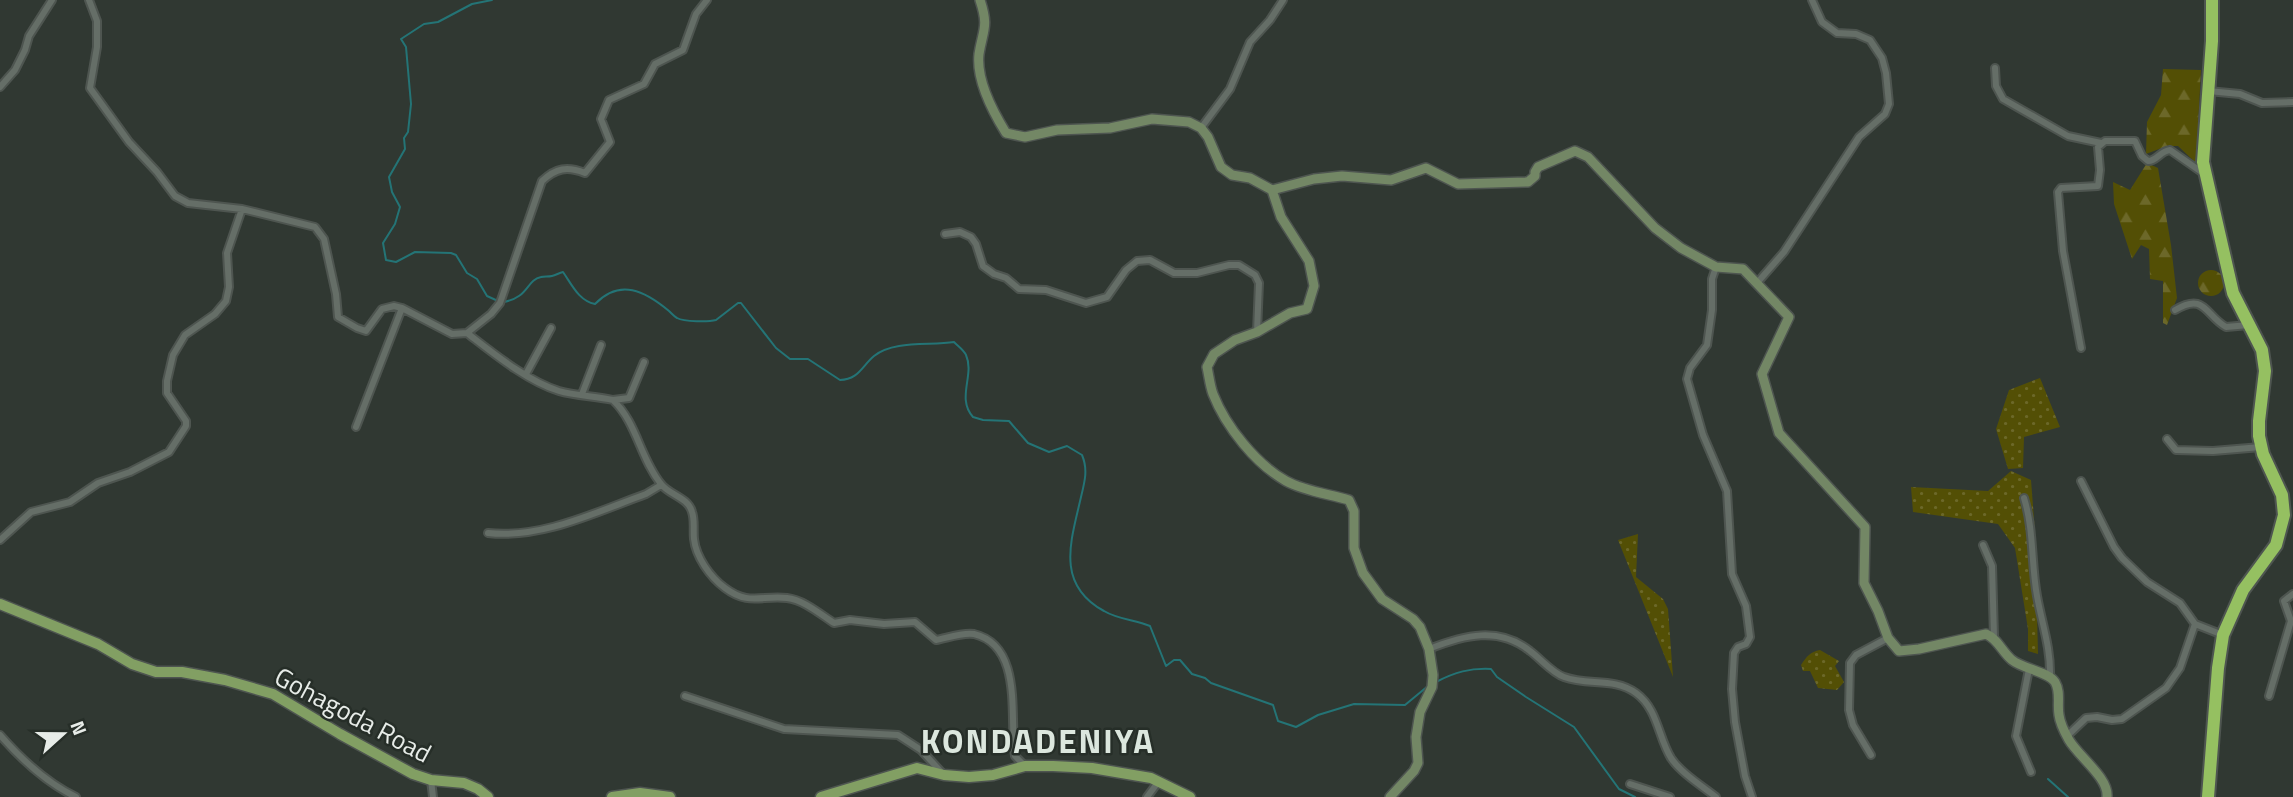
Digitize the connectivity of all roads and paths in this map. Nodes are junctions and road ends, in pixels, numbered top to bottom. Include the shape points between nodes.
1 (52, 0) edge
2 (89, 0) edge
3 (707, 0) edge
4 (980, 0) edge
5 (1283, 0) edge
6 (1812, 0) edge
7 (2212, 0) edge
8 (1995, 68) dead end
9 (0, 87) edge
10 (2208, 91) junction
11 (2293, 102) edge
12 (1201, 128) junction
13 (2101, 143) junction
14 (2204, 174) junction
15 (1272, 190) junction
16 (242, 209) junction
17 (945, 234) dead end
18 (1716, 268) junction
19 (1757, 283) junction
20 (402, 308) junction
21 (2175, 310) dead end
22 (2249, 325) junction
23 (551, 328) dead end
24 (1257, 332) junction
25 (467, 333) junction
26 (601, 345) dead end
27 (2081, 348) dead end
28 (643, 362) dead end
29 (526, 374) junction
30 (582, 394) junction
31 (613, 400) junction
32 (356, 427) dead end
33 (2167, 439) dead end
34 (2262, 447) junction
35 (2081, 481) dead end
36 (661, 485) junction
37 (2024, 498) dead end
38 (2288, 521) edge
39 (488, 533) dead end
40 (0, 540) edge
41 (1983, 545) dead end
42 (2293, 594) edge
43 (0, 604) edge
44 (2195, 624) junction
45 (2223, 635) junction
46 (1994, 637) junction
47 (1888, 638) junction
48 (1430, 649) junction
49 (2029, 669) junction
50 (2050, 677) junction
51 (685, 696) dead end
52 (2269, 696) dead end
53 (0, 735) edge
54 (2067, 736) junction
55 (1871, 755) dead end
56 (1025, 766) junction
57 (2031, 772) dead end
58 (944, 775) junction
59 (431, 780) junction
60 (1159, 781) junction
61 (1630, 784) dead end
62 (76, 797) edge
63 (433, 797) edge
64 (488, 797) edge
65 (612, 797) edge
66 (670, 797) edge
67 (821, 797) edge
68 (1147, 797) edge
69 (1190, 797) edge
70 (1390, 797) edge
71 (1670, 797) edge
72 (1716, 797) edge
73 (1752, 797) edge
74 (2107, 797) edge
75 (2208, 797) edge

1 - 9 street via 29,36 15,70
2 - 16 street via 97,21 90,88 104,111 175,197 188,203
3 - 25 street via 696,14 683,50 655,64 643,84 609,100 601,119 610,142 585,173 573,168 554,170 542,181 500,303
4 - 12 street via 986,18 980,74 1006,133 1025,137 1152,119 1189,122
5 - 12 street via 1250,43 1230,89
6 - 19 street via 1822,22 1836,33 1870,40 1882,58 1889,104 1885,114 1859,136 1784,252
7 - 10 highway
8 - 13 street via 1996,86 2003,99 2068,136
10 - 11 street via 2240,94 2262,103
10 - 14 highway
12 - 15 street via 1221,167
13 - 14 street via 2135,141 2148,161 2170,150
13 - 27 street via 2098,186 2066,186 2058,192 2063,251
14 - 22 highway via 2230,281
15 - 18 street via 1342,176 1391,180 1426,168 1458,184 1528,182 1538,167 1575,151 1588,156 1655,228
15 - 24 street via 1281,217 1309,261 1314,286 1307,309
16 - 20 street via 315,227 324,239 338,317 347,323 366,331 382,309
16 - 40 street via 227,253 226,301 185,335 173,355 167,393 186,426 169,452 99,483 70,502 31,512
17 - 24 street via 960,232 971,237 984,267 1019,289 1046,290 1086,303 1107,297 1137,261 1150,260 1174,273 1239,265 1255,275 1259,284
18 - 19 street via 1744,269
18 - 73 street via 1707,345 1689,368 1687,379 1703,435 1727,491 1732,573 1746,606 1750,637 1734,653 1732,689
19 - 47 street via 1789,317 1762,374 1779,433 1865,527 1864,583
20 - 25 street via 452,334
20 - 32 street
21 - 22 street via 2197,304 2226,327
22 - 34 highway via 2265,365 2259,421
23 - 29 street
24 - 48 street via 1214,354 1207,368 1221,409 1265,466 1288,482 1349,500 1354,511 1354,548 1363,573 1382,599 1413,619
25 - 29 street
26 - 30 street
28 - 31 street via 629,398
29 - 30 street via 561,392
30 - 31 street
31 - 36 street via 631,423 642,454
33 - 34 street via 2176,450
34 - 38 highway
35 - 44 street via 2122,558 2147,582 2180,603
36 - 39 street via 539,531
36 - 56 street via 685,500 692,511 697,553 711,575 749,600 786,598 834,623 915,622 936,640 972,633 991,641 1010,674 1015,756
37 - 50 street via 2037,596 2051,657
38 - 45 highway via 2243,590
41 - 46 street via 1992,566
42 - 52 street via 2284,601 2291,621
43 - 59 main road, Gohagoda Road via 156,672 225,680 273,694
44 - 45 street
44 - 54 street via 2180,667 2166,688 2122,719 2086,718
45 - 75 highway
46 - 47 street via 1986,634 1899,651
46 - 49 street via 2013,661
47 - 55 street via 1850,663 1849,710
48 - 70 street via 1432,687 1420,712 1418,763
48 - 72 street via 1453,639 1488,633 1511,638 1560,676 1621,684 1653,711 1674,762
49 - 50 street
49 - 57 street via 2016,736
50 - 54 street via 2059,692 2059,715
51 - 58 street via 783,729 898,735 921,750
53 - 62 street via 19,757
54 - 74 street via 2103,780
56 - 58 main road via 993,775
56 - 60 main road via 1092,768
58 - 67 main road via 917,768
59 - 63 street
59 - 64 main road, Gohagoda Road via 464,783
60 - 68 street
60 - 69 main road
61 - 71 street
65 - 66 main road via 640,793

